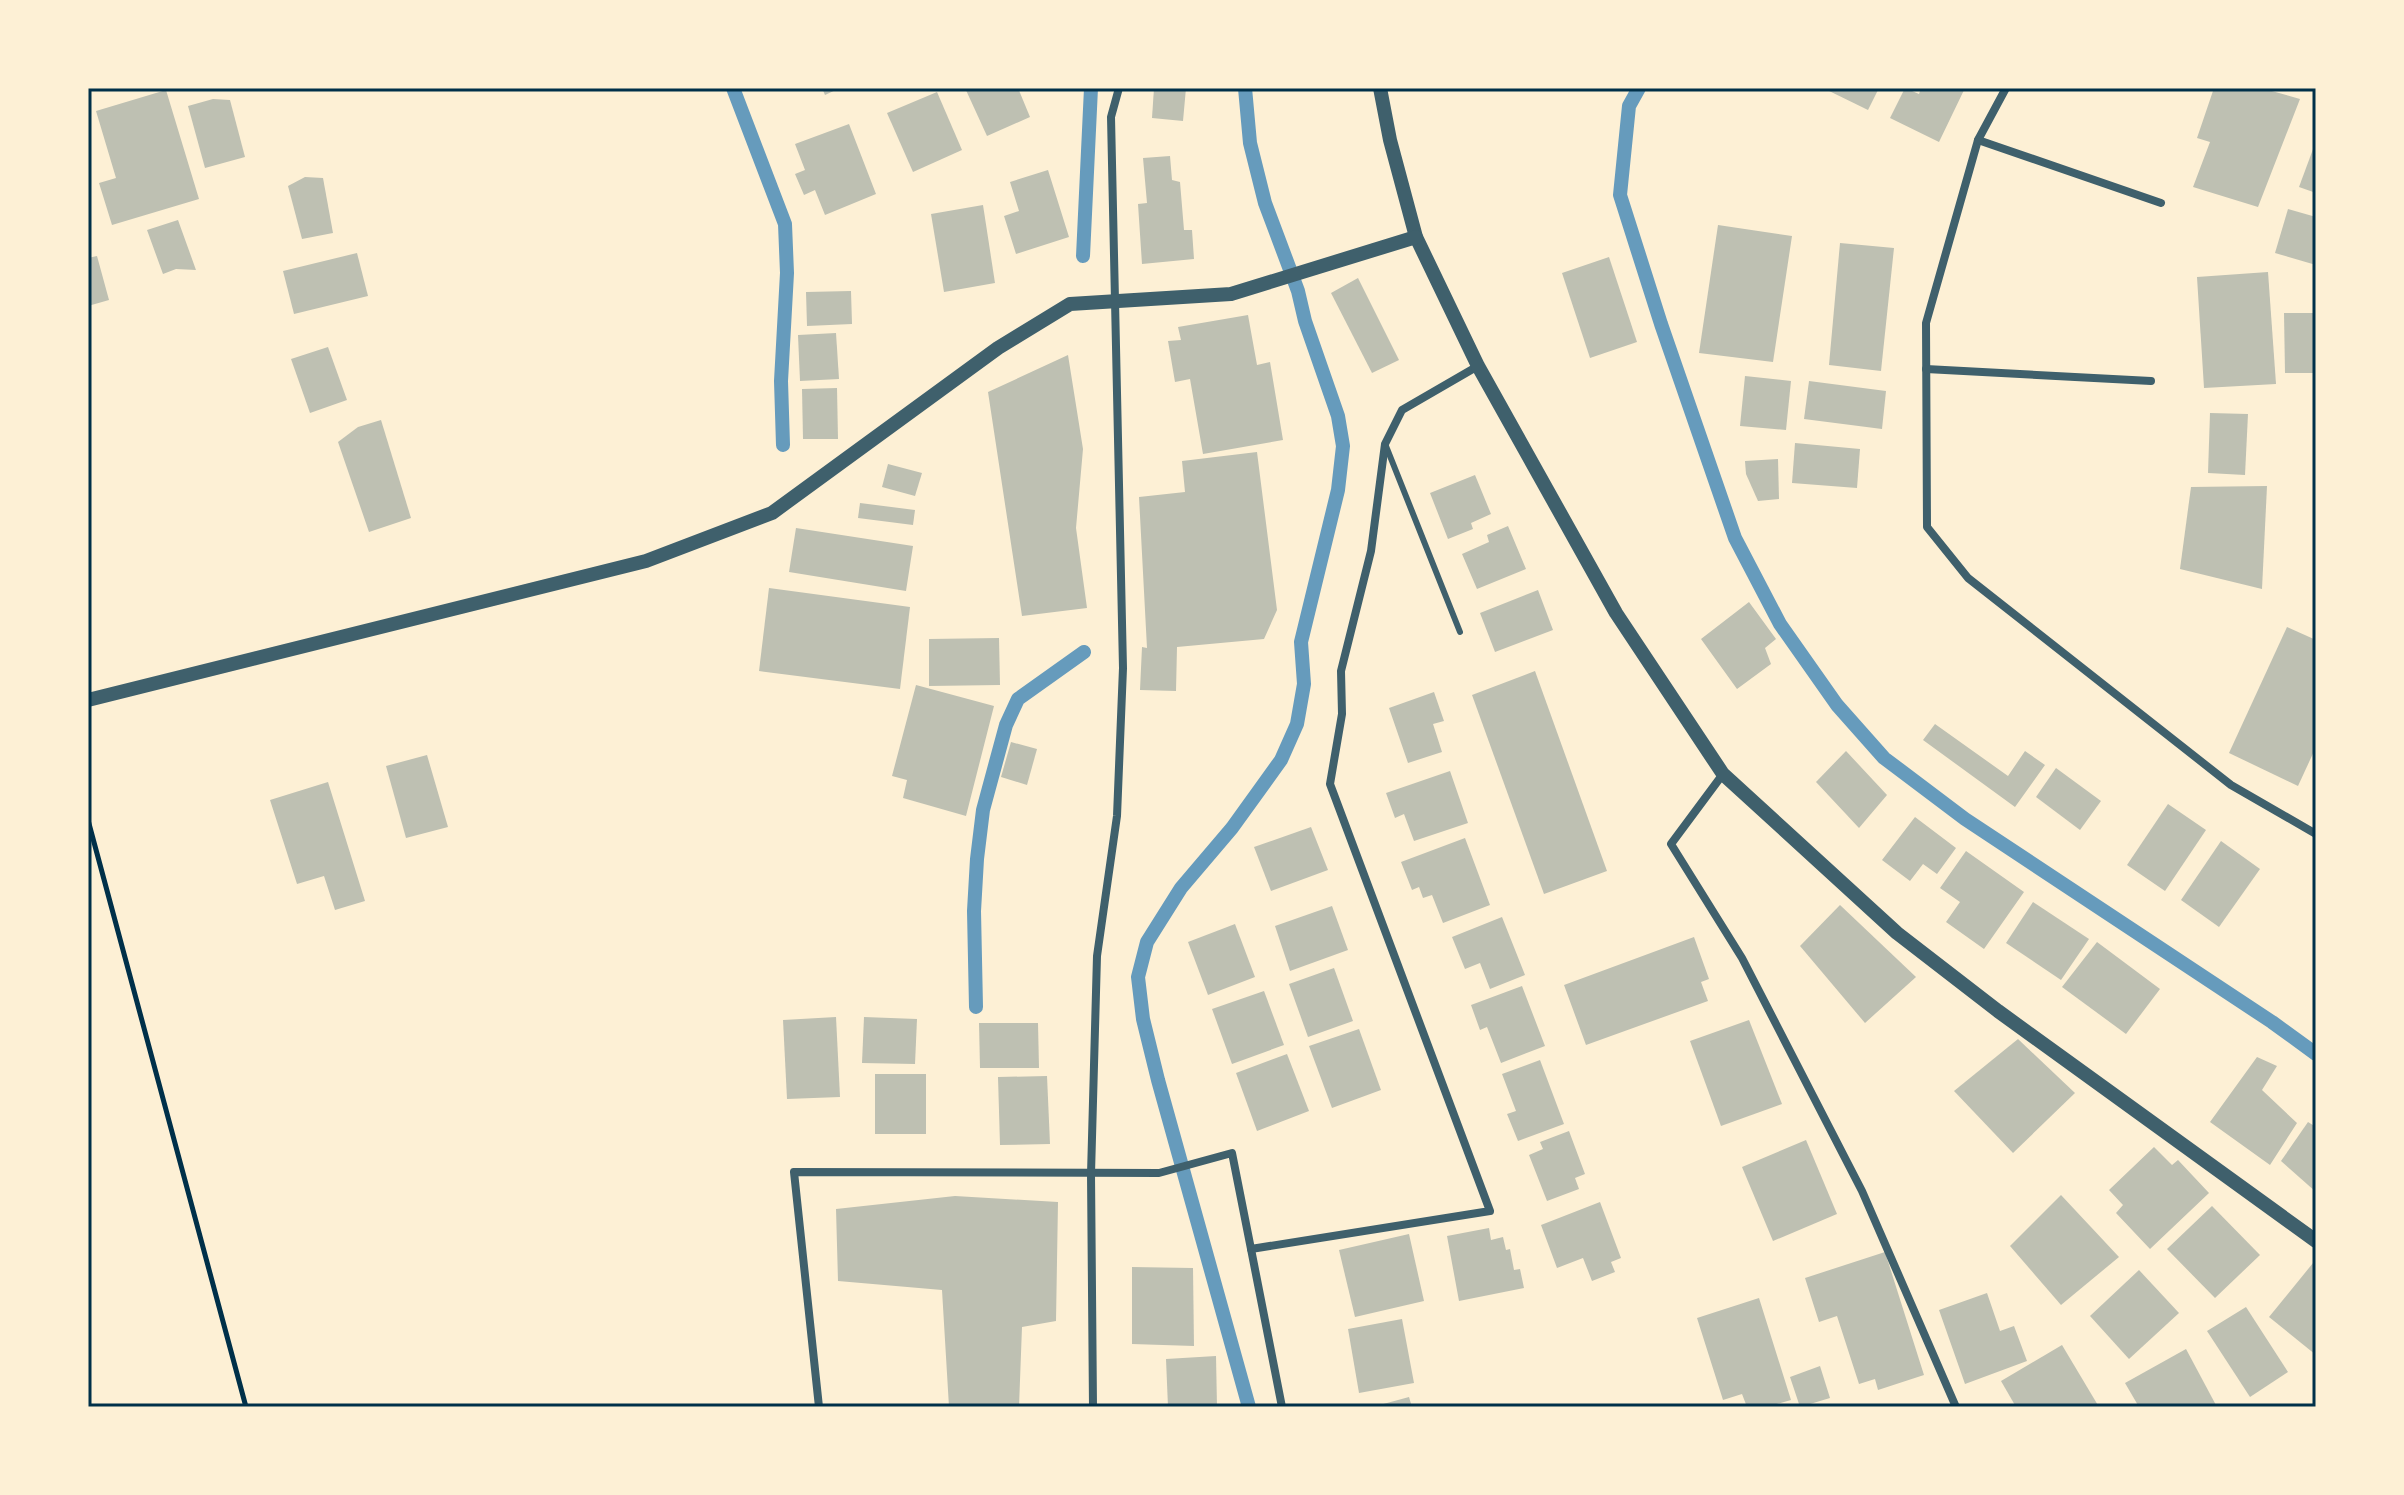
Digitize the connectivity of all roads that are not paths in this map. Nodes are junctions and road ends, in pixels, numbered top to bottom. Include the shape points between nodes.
1 (1119, 88) edge
2 (1380, 88) edge
3 (2006, 88) edge
4 (1978, 140) junction
5 (2161, 203) dead end
6 (1416, 237) junction
7 (1116, 300) junction
8 (1478, 366) junction
9 (1926, 369) junction
10 (2151, 381) dead end
11 (1385, 444) junction
12 (1460, 632) dead end
13 (88, 700) edge
14 (1723, 774) junction
15 (2316, 834) edge
16 (1091, 1174) junction
17 (2316, 1241) edge
18 (1251, 1249) junction
19 (819, 1407) edge
20 (1093, 1407) edge
21 (1282, 1407) edge
22 (1956, 1407) edge

1 - 7 street via 1111,117
2 - 6 street
3 - 4 street
4 - 5 street
4 - 9 street via 1926,323
6 - 7 street via 1231,294
6 - 8 street
7 - 13 street via 1070,304 998,348 772,513 646,561
7 - 16 street via 1123,683 1117,816 1097,956
8 - 11 street via 1402,410
8 - 14 street via 1616,613
9 - 10 street
9 - 15 street via 1927,527 1968,578 2231,785
11 - 12 lane
11 - 18 street via 1371,551 1341,671 1342,714 1330,784 1490,1211
14 - 17 street via 1897,933
14 - 22 street via 1671,844 1742,958 1862,1191
16 - 18 street via 1159,1173 1232,1153
16 - 19 street via 794,1172
16 - 20 street
18 - 21 street

